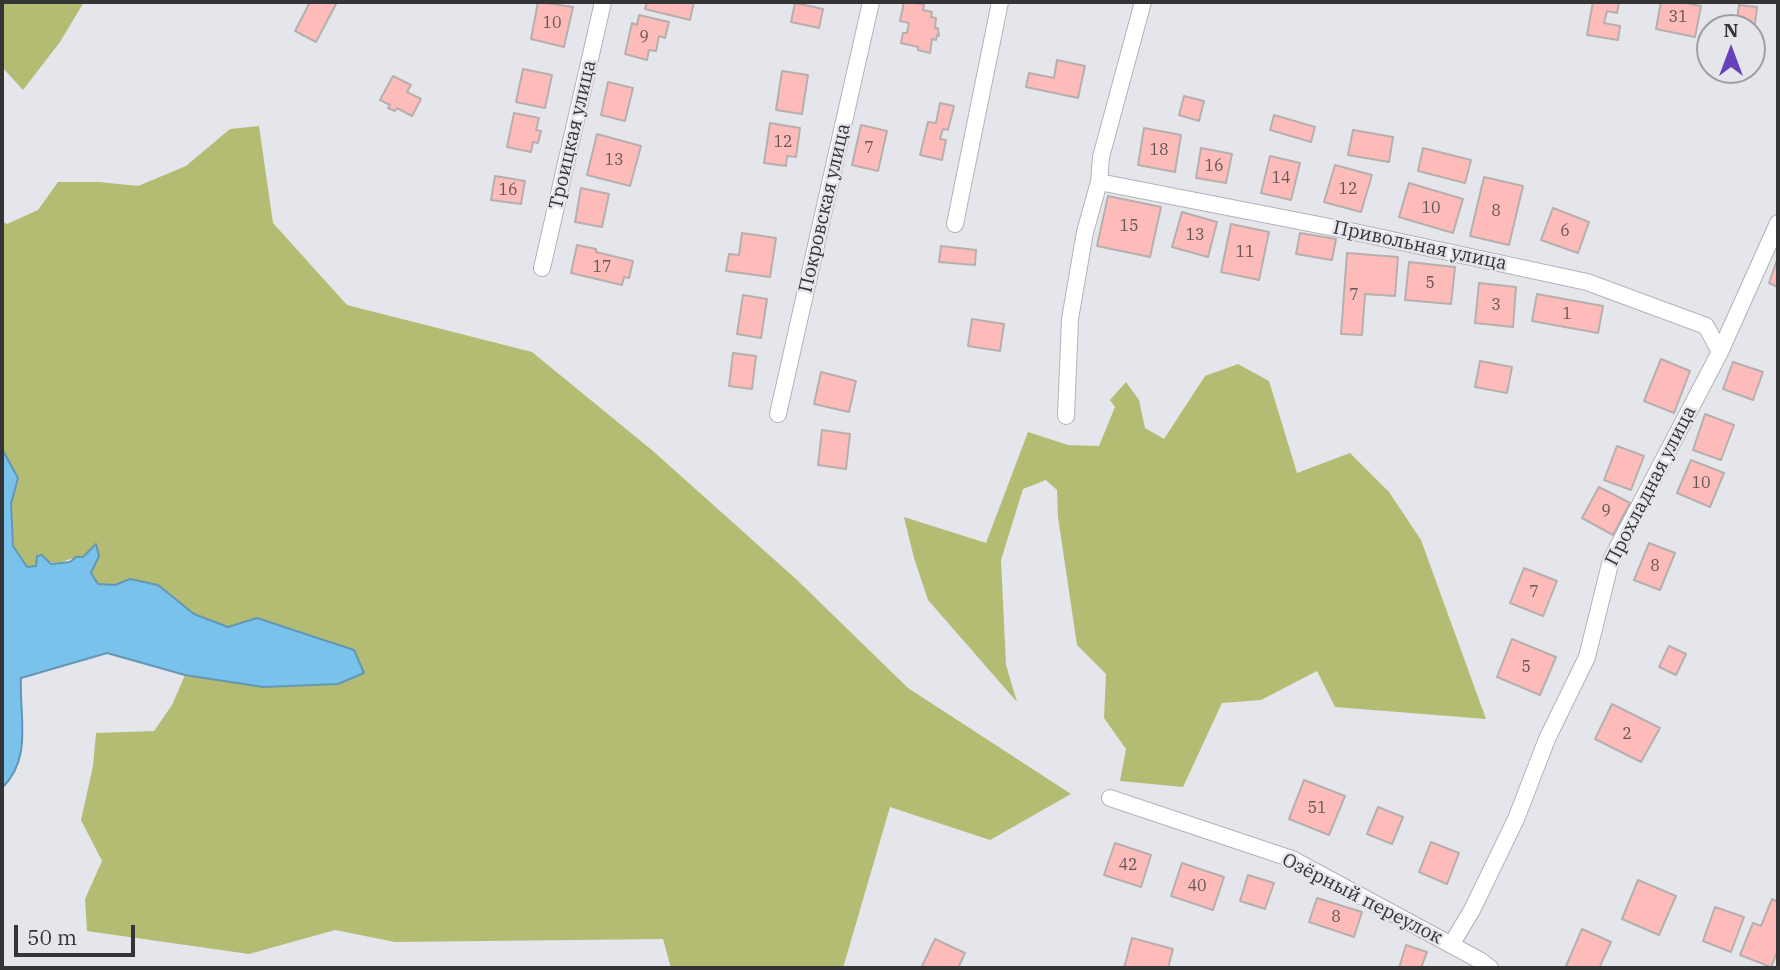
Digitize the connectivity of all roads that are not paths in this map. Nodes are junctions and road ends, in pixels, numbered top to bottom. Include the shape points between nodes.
1 (603, 2) edge
2 (871, 2) edge
3 (1000, 2) edge
4 (1143, 2) edge
5 (1099, 182) junction
6 (1778, 223) edge
7 (955, 224) dead end
8 (542, 268) dead end
9 (1720, 352) junction
10 (778, 414) dead end
11 (1066, 416) dead end
12 (1110, 798) dead end
13 (1451, 945) junction
14 (1490, 968) edge

1 - 8 street, Троицкая улица
2 - 10 street, Покровская улица
3 - 7 street
4 - 5 street via 1101,157
5 - 9 street, Привольная улица via 1587,282 1706,327
5 - 11 street via 1084,232 1070,319
6 - 9 street, Прохладная улица
9 - 13 street, Прохладная улица via 1611,560 1587,657 1510,830
12 - 13 street, Озёрный переулок via 1292,859
13 - 14 street, Озёрный переулок

